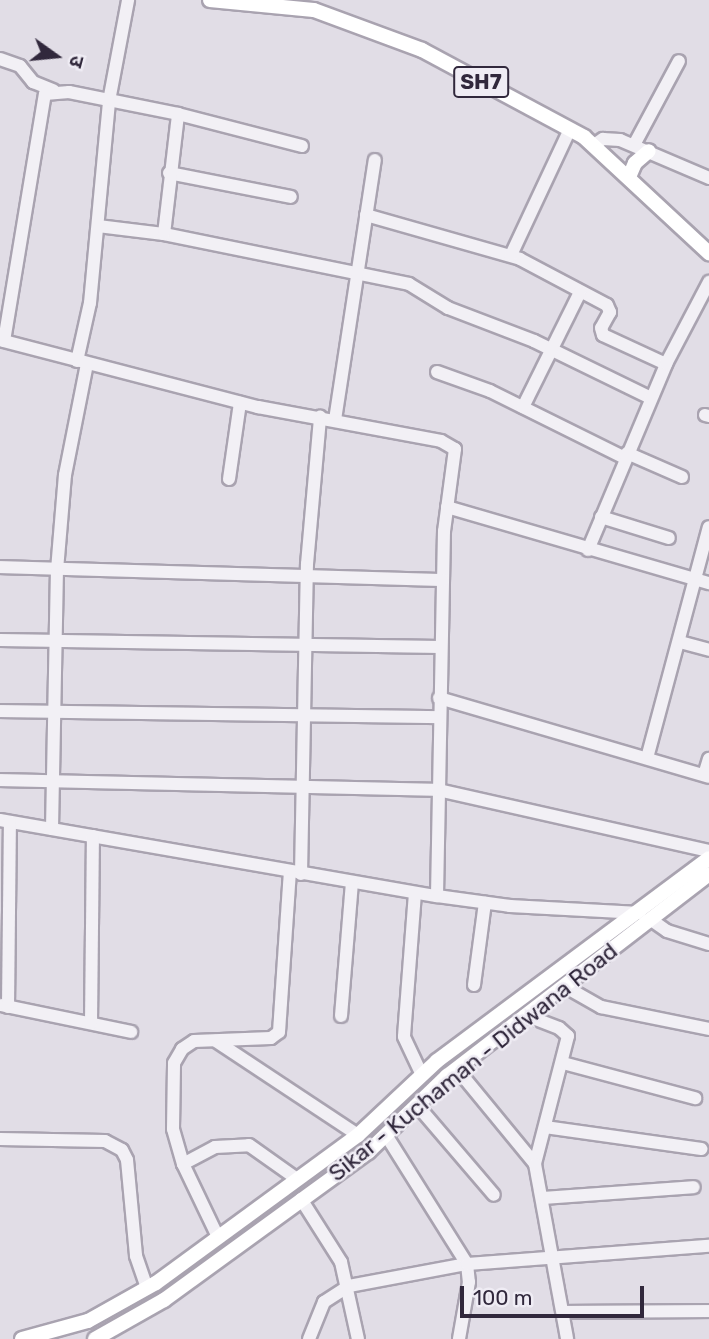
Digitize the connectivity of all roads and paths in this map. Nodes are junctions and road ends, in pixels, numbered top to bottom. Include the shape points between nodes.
1 (128, 0) edge
2 (210, 0) edge
3 (0, 59) edge
4 (679, 61) dead end
5 (53, 90) junction
6 (109, 101) junction
7 (178, 114) junction
8 (569, 129) junction
9 (594, 145) junction
10 (634, 145) junction
11 (302, 146) dead end
12 (649, 151) junction
13 (375, 160) dead end
14 (169, 173) junction
15 (629, 177) junction
16 (709, 178) edge
17 (291, 197) dead end
18 (366, 215) junction
19 (98, 226) junction
20 (164, 234) junction
21 (709, 253) edge
22 (511, 255) junction
23 (356, 274) junction
24 (709, 282) edge
25 (580, 292) junction
26 (2, 340) edge
27 (552, 349) junction
28 (82, 363) junction
29 (666, 364) junction
30 (437, 372) dead end
31 (651, 398) junction
32 (240, 402) junction
33 (523, 407) junction
34 (320, 417) junction
35 (335, 420) junction
36 (626, 455) junction
37 (682, 477) dead end
38 (229, 479) dead end
39 (447, 507) junction
40 (601, 517) junction
41 (709, 527) edge
42 (669, 538) dead end
43 (588, 550) junction
44 (0, 567) edge
45 (57, 570) junction
46 (307, 575) junction
47 (443, 580) junction
48 (703, 582) edge
49 (0, 640) edge
50 (55, 641) junction
51 (680, 642) junction
52 (305, 647) junction
53 (440, 647) junction
54 (709, 650) edge
55 (439, 698) junction
56 (0, 711) edge
57 (54, 711) junction
58 (302, 717) junction
59 (439, 717) junction
60 (648, 758) junction
61 (709, 760) edge
62 (707, 776) edge
63 (0, 780) edge
64 (54, 782) junction
65 (301, 785) junction
66 (438, 790) junction
67 (5, 821) edge
68 (52, 829) junction
69 (93, 836) junction
70 (709, 851) edge
71 (709, 858) edge
72 (295, 873) junction
73 (709, 874) edge
74 (352, 883) junction
75 (415, 893) junction
76 (437, 896) junction
77 (485, 902) junction
78 (645, 916) junction
79 (709, 944) edge
80 (474, 985) dead end
81 (564, 986) junction
82 (4, 1006) edge
83 (341, 1016) dead end
84 (525, 1016) junction
85 (91, 1023) junction
86 (709, 1029) edge
87 (131, 1032) dead end
88 (215, 1040) junction
89 (564, 1063) junction
90 (457, 1069) junction
91 (422, 1075) junction
92 (695, 1098) dead end
93 (417, 1105) junction
94 (545, 1127) junction
95 (358, 1135) junction
96 (386, 1135) junction
97 (0, 1139) edge
98 (701, 1149) dead end
99 (183, 1164) junction
100 (535, 1164) junction
101 (297, 1179) junction
102 (694, 1187) dead end
103 (494, 1195) dead end
104 (542, 1198) junction
105 (301, 1199) junction
106 (218, 1237) junction
107 (709, 1246) edge
108 (554, 1260) junction
109 (467, 1265) junction
110 (349, 1286) junction
111 (147, 1288) junction
112 (709, 1311) edge
113 (564, 1312) junction
114 (22, 1339) edge
115 (94, 1339) edge
116 (309, 1339) edge
117 (358, 1339) edge
118 (459, 1339) edge
119 (567, 1339) edge

1 - 6 street
2 - 8 main road, SH7 via 294,6 400,39
3 - 5 street via 20,66 33,82
4 - 10 street
5 - 6 street
5 - 26 street via 41,102
6 - 7 street
6 - 19 street
7 - 11 street
7 - 14 street
8 - 9 main road, SH7
8 - 22 street
9 - 10 street via 611,139
9 - 15 main road, SH7
10 - 12 street
12 - 15 main road via 638,159
12 - 16 street
13 - 18 street
14 - 17 street
14 - 20 street
15 - 21 main road, SH7
18 - 22 street
18 - 23 street
19 - 20 street
19 - 28 street
20 - 23 street
22 - 25 street
23 - 27 street via 409,284 448,308
23 - 35 street
24 - 29 street
25 - 27 street
25 - 29 street via 610,307 601,328 603,335
26 - 28 street
27 - 31 street
27 - 33 street
28 - 32 street
28 - 45 street
29 - 31 street
30 - 33 street
31 - 36 street
32 - 34 street
32 - 38 street
33 - 36 street
34 - 35 street
34 - 46 street
35 - 39 street via 451,445 456,456
36 - 37 street
36 - 40 street
39 - 43 street
39 - 47 street
40 - 42 street
40 - 43 street
41 - 48 street
43 - 48 street
44 - 45 street
45 - 46 street
45 - 50 street
46 - 47 street
46 - 52 street
47 - 53 street
48 - 51 street
49 - 50 street
50 - 52 street
50 - 57 street
51 - 54 street
51 - 60 street
52 - 53 street
52 - 58 street
53 - 55 street
55 - 59 street
55 - 60 street
56 - 57 street
57 - 58 street
57 - 64 street
58 - 59 street
58 - 65 street
59 - 66 street
60 - 62 street
61 - 62 street
63 - 64 street
64 - 65 street
64 - 68 street
65 - 66 street
65 - 72 street
66 - 70 street
66 - 76 street
67 - 68 street
67 - 82 street
68 - 69 street
69 - 72 street
69 - 85 street
71 - 78 main road, Sikar - Kuchaman - Didwana Road
72 - 74 street
72 - 88 street via 279,1032 271,1038
73 - 78 main road, Sikar - Kuchaman - Didwana Road
74 - 75 street
74 - 83 street
75 - 76 street
75 - 91 street via 404,1037
76 - 77 street
77 - 78 street
77 - 80 street
78 - 79 street via 676,934
78 - 81 main road, Sikar - Kuchaman - Didwana Road
78 - 91 main road, Sikar - Kuchaman - Didwana Road
81 - 84 main road, Sikar - Kuchaman - Didwana Road
81 - 86 street via 601,1007
82 - 85 street
84 - 89 street via 566,1032
84 - 90 main road, Sikar - Kuchaman - Didwana Road
85 - 87 street
88 - 95 street
88 - 99 street via 194,1041 173,1063 173,1129
89 - 92 street
89 - 94 street
90 - 93 main road, Sikar - Kuchaman - Didwana Road
90 - 100 street
91 - 95 main road, Sikar - Kuchaman - Didwana Road
93 - 96 main road, Sikar - Kuchaman - Didwana Road
93 - 103 street
94 - 98 street
94 - 100 street
95 - 101 main road, Sikar - Kuchaman - Didwana Road
96 - 105 main road, Sikar - Kuchaman - Didwana Road
96 - 109 street
97 - 111 street via 105,1141 122,1150 127,1160 136,1256
99 - 101 street via 215,1147 248,1145
99 - 106 street
100 - 104 street
101 - 106 main road, Sikar - Kuchaman - Didwana Road
102 - 104 street
104 - 108 street
105 - 110 street via 330,1240
105 - 115 main road, Sikar - Kuchaman - Didwana Road via 164,1300
106 - 111 main road, Sikar - Kuchaman - Didwana Road
107 - 108 street
108 - 109 street
108 - 113 street
109 - 110 street
109 - 118 street via 469,1282
110 - 116 street via 324,1302
110 - 117 street
111 - 114 main road, Sikar - Kuchaman - Didwana Road via 88,1321
112 - 113 street
113 - 119 street

